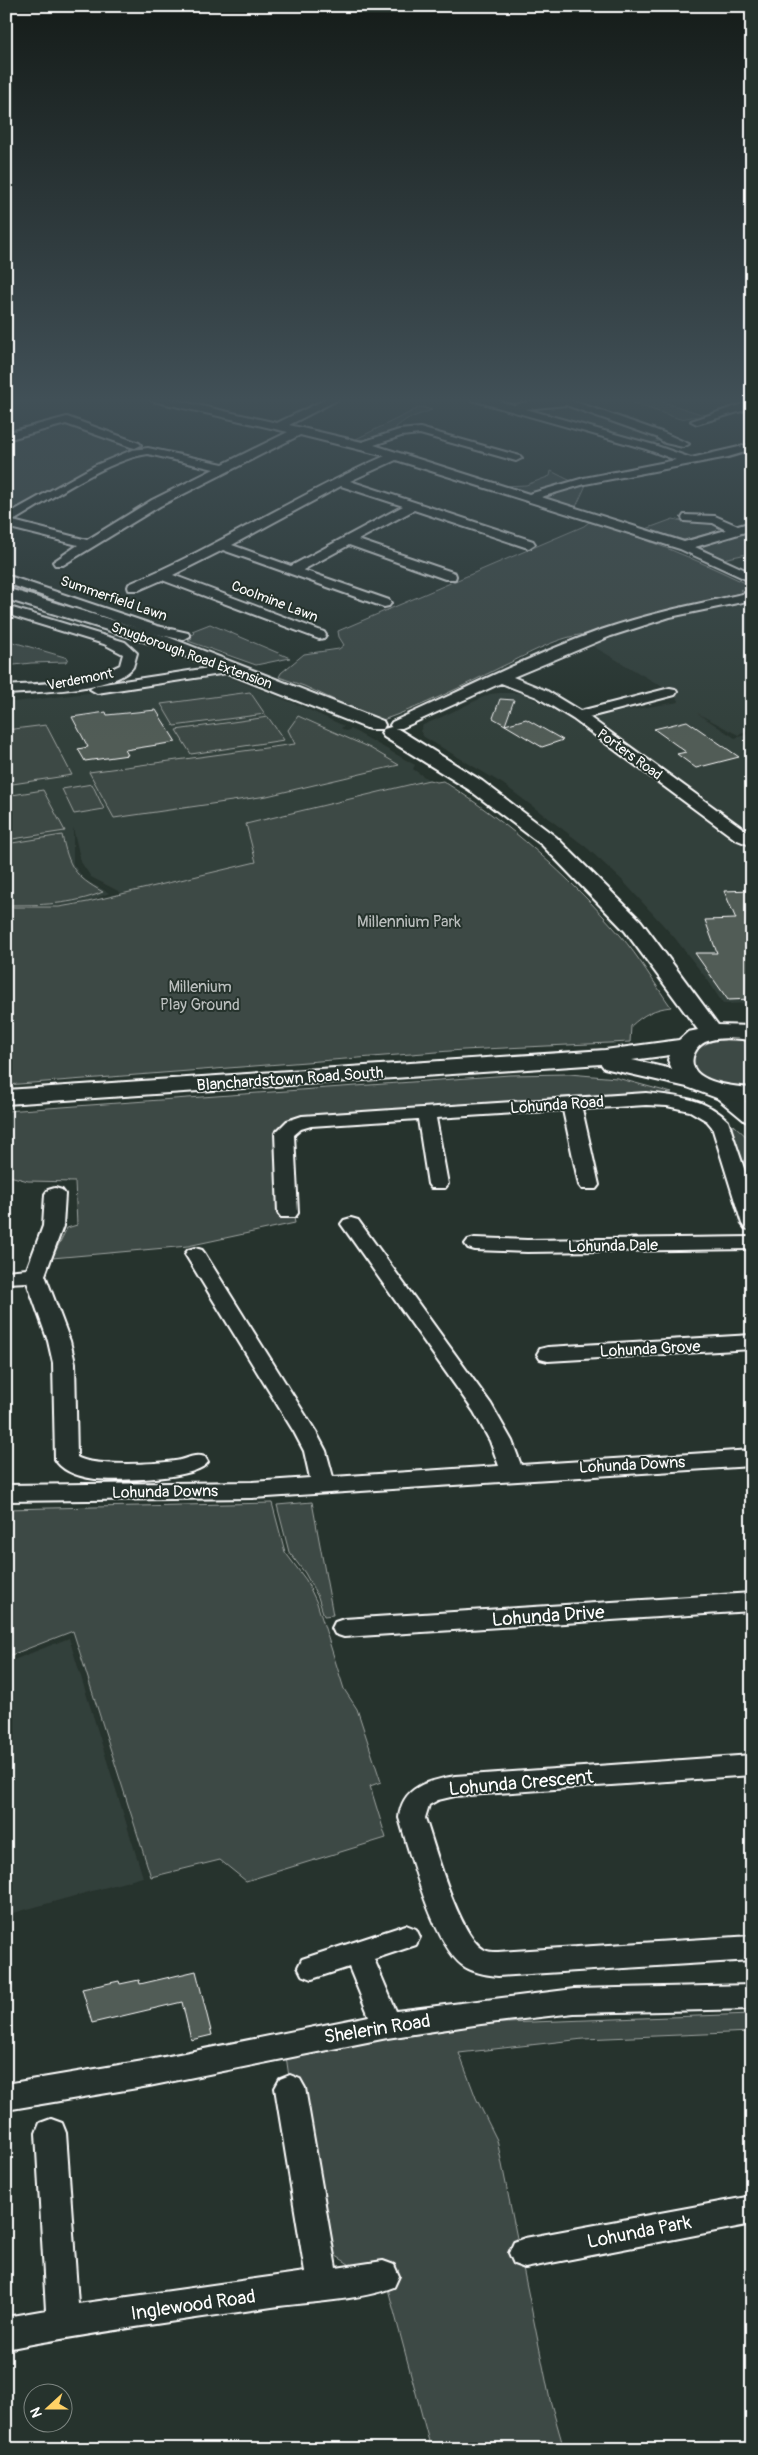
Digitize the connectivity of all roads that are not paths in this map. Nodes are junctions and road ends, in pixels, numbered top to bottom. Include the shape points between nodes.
1 (23, 513) edge
2 (140, 513) edge
3 (282, 513) edge
4 (400, 513) edge
5 (433, 513) edge
6 (579, 513) edge
7 (688, 518) dead end
8 (6, 522) edge
9 (752, 526) edge
10 (736, 530) junction
11 (346, 540) junction
12 (89, 544) junction
13 (529, 544) dead end
14 (223, 546) junction
15 (684, 546) junction
16 (59, 562) dead end
17 (293, 570) junction
18 (163, 576) junction
19 (450, 576) dead end
20 (752, 578) edge
21 (6, 579) edge
22 (134, 587) dead end
23 (6, 592) edge
24 (748, 595) edge
25 (384, 603) dead end
26 (6, 610) edge
27 (319, 635) dead end
28 (183, 636) dead end
29 (235, 668) junction
30 (502, 678) junction
31 (6, 690) edge
32 (670, 692) dead end
33 (6, 701) edge
34 (578, 716) junction
35 (388, 727) junction
36 (752, 841) edge
37 (711, 1032) junction
38 (752, 1033) edge
39 (684, 1046) junction
40 (574, 1059) junction
41 (693, 1081) junction
42 (723, 1093) junction
43 (752, 1095) edge
44 (6, 1097) edge
45 (571, 1103) junction
46 (426, 1113) junction
47 (752, 1117) edge
48 (438, 1184) dead end
49 (589, 1185) dead end
50 (54, 1194) dead end
51 (288, 1213) dead end
52 (351, 1224) dead end
53 (752, 1224) edge
54 (752, 1243) edge
55 (475, 1244) dead end
56 (195, 1254) dead end
57 (35, 1275) junction
58 (6, 1277) edge
59 (752, 1342) edge
60 (548, 1354) dead end
61 (752, 1458) edge
62 (196, 1462) dead end
63 (512, 1471) junction
64 (323, 1485) junction
65 (6, 1493) edge
66 (752, 1602) edge
67 (344, 1628) dead end
68 (752, 1766) edge
69 (406, 1937) dead end
70 (752, 1948) edge
71 (357, 1953) junction
72 (312, 1967) dead end
73 (752, 1997) edge
74 (387, 2025) junction
75 (290, 2088) dead end
76 (6, 2097) edge
77 (51, 2133) dead end
78 (752, 2210) edge
79 (525, 2253) dead end
80 (383, 2276) dead end
81 (323, 2286) junction
82 (63, 2322) junction
83 (6, 2333) edge

1 - 8 street
2 - 12 street
3 - 14 street
4 - 11 street
5 - 13 street
6 - 15 street
7 - 10 street via 715,520
8 - 12 street
9 - 10 street
10 - 15 street
11 - 17 street
11 - 19 street
12 - 16 street
14 - 17 street
14 - 18 street
15 - 20 street
17 - 25 street
18 - 22 street
18 - 27 street, Coolmine Lawn
21 - 28 street, Summerfield Lawn
23 - 29 main road, Snugborough Road Extension via 162,641
24 - 30 street via 667,614 606,633
26 - 31 street, Verdemont via 109,641 126,649 130,658 126,667 101,678
29 - 33 street
29 - 35 main road, Snugborough Road Extension
30 - 34 street, Porters Road via 542,694
30 - 35 street
32 - 34 street
34 - 36 street, Porters Road
35 - 37 main road, Snugborough Road Extension via 549,840 633,926
37 - 38 main road
37 - 39 main road
39 - 40 main road, Blanchardstown Road South
39 - 41 main road via 679,1063
40 - 41 main road, Blanchardstown Road South via 622,1064
40 - 44 main road, Blanchardstown Road South
41 - 42 main road, Blanchardstown Road South
42 - 43 main road, Blanchardstown Road South
42 - 47 street
45 - 46 street, Lohunda Road
45 - 49 street
45 - 53 street, Lohunda Road via 646,1099 676,1101 701,1108 714,1116 722,1125
46 - 48 street
46 - 51 street, Lohunda Road via 309,1120 294,1125 284,1133
50 - 57 street via 53,1226
52 - 63 street via 483,1410 501,1442
54 - 55 street, Lohunda Dale
56 - 64 street via 315,1451
57 - 58 street
57 - 62 street via 64,1364 66,1459 71,1464 94,1471 172,1469
59 - 60 street, Lohunda Grove
61 - 63 street, Lohunda Downs
63 - 64 street, Lohunda Downs
64 - 65 street, Lohunda Downs via 182,1492
66 - 67 street, Lohunda Drive
68 - 70 street, Lohunda Crescent via 455,1786 427,1792 418,1798 412,1810 412,1818 449,1922 460,1944 483,1962 498,1964
69 - 71 street
71 - 72 street
71 - 74 street
73 - 74 street, Shelerin Road via 574,2001
74 - 76 street, Shelerin Road via 149,2073
75 - 81 street
77 - 82 street
78 - 79 street, Lohunda Park
80 - 81 street, Inglewood Road
81 - 82 street, Inglewood Road
82 - 83 street, Inglewood Road

